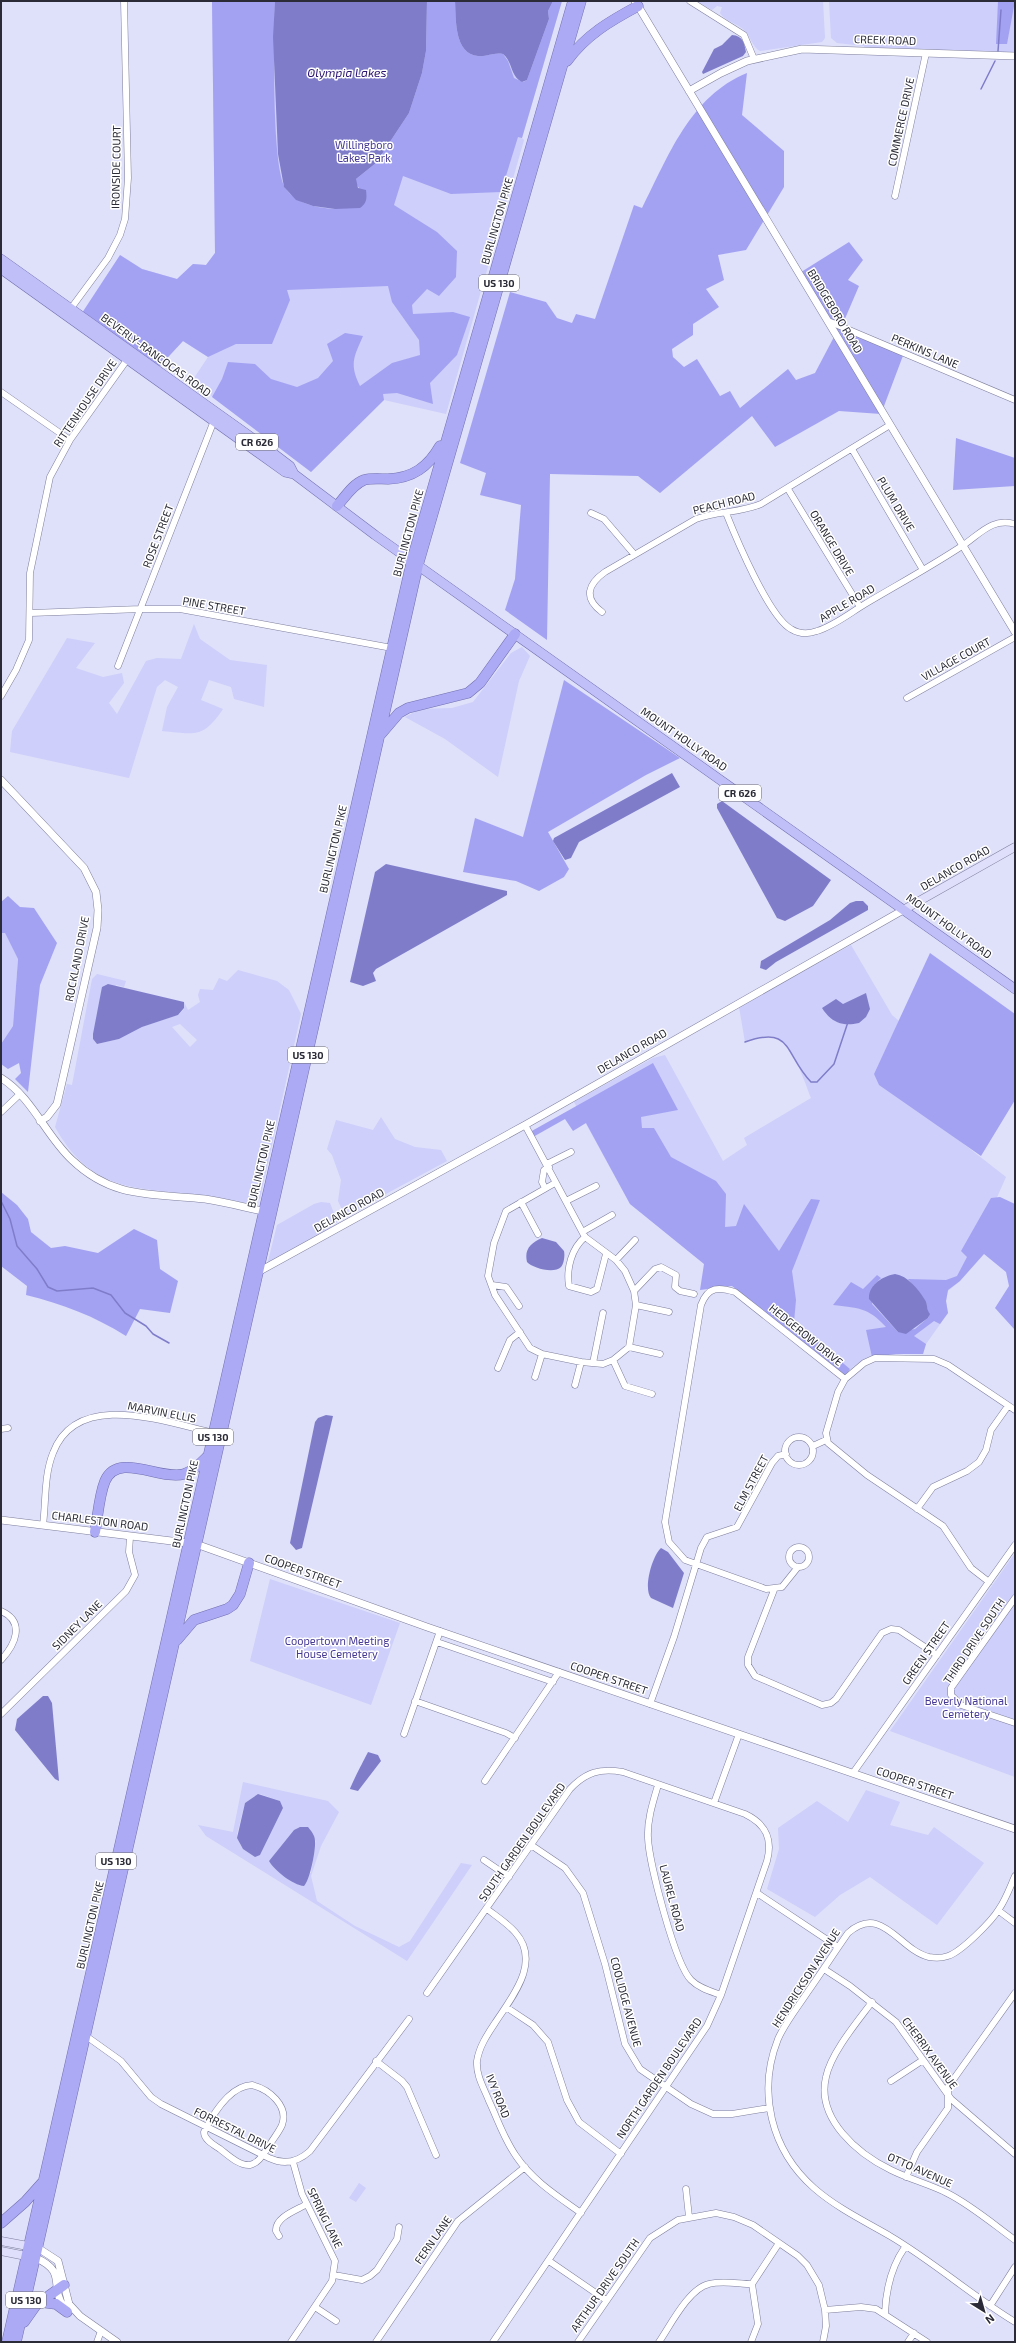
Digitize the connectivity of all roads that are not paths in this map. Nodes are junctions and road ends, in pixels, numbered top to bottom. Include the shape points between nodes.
1 (124, 1) edge
2 (573, 1) edge
3 (581, 1) edge
4 (690, 1) edge
5 (637, 4) edge
6 (926, 52) junction
7 (1015, 56) edge
8 (754, 59) junction
9 (562, 67) junction
10 (689, 91) junction
11 (895, 196) dead end
12 (1, 260) edge
13 (1, 269) edge
14 (68, 312) junction
15 (828, 321) junction
16 (130, 356) junction
17 (1, 392) edge
18 (1015, 400) edge
19 (215, 417) junction
20 (890, 425) junction
21 (447, 436) junction
22 (70, 440) junction
23 (852, 449) junction
24 (788, 489) junction
25 (337, 506) junction
26 (591, 513) dead end
27 (726, 513) junction
28 (1015, 524) edge
29 (963, 546) junction
30 (634, 554) junction
31 (415, 562) junction
32 (923, 570) junction
33 (860, 607) junction
34 (141, 608) junction
35 (602, 612) dead end
36 (31, 613) junction
37 (1015, 632) edge
38 (515, 634) junction
39 (1015, 637) edge
40 (392, 648) junction
41 (118, 666) dead end
42 (1, 696) edge
43 (907, 698) dead end
44 (380, 735) junction
45 (1, 780) edge
46 (1015, 847) edge
47 (905, 909) junction
48 (1015, 989) edge
49 (1, 1078) edge
50 (19, 1095) junction
51 (1, 1112) edge
52 (40, 1121) junction
53 (525, 1125) junction
54 (571, 1152) dead end
55 (548, 1166) junction
56 (555, 1183) junction
57 (596, 1186) dead end
58 (545, 1188) junction
59 (566, 1201) junction
60 (521, 1202) junction
61 (267, 1212) junction
62 (612, 1215) dead end
63 (538, 1234) dead end
64 (584, 1234) junction
65 (635, 1240) dead end
66 (606, 1254) junction
67 (616, 1260) junction
68 (258, 1272) junction
69 (492, 1285) junction
70 (634, 1290) junction
71 (694, 1294) dead end
72 (636, 1305) junction
73 (519, 1306) dead end
74 (669, 1312) dead end
75 (603, 1313) dead end
76 (520, 1332) junction
77 (629, 1347) junction
78 (542, 1354) junction
79 (660, 1354) dead end
80 (613, 1360) junction
81 (581, 1362) junction
82 (593, 1363) junction
83 (498, 1368) dead end
84 (535, 1377) dead end
85 (845, 1379) junction
86 (575, 1386) dead end
87 (652, 1394) dead end
88 (1008, 1406) junction
89 (1015, 1410) edge
90 (1, 1428) edge
91 (8, 1428) dead end
92 (214, 1432) junction
93 (826, 1440) junction
94 (813, 1446) junction
95 (786, 1454) junction
96 (208, 1456) junction
97 (917, 1509) junction
98 (1, 1520) edge
99 (43, 1525) junction
100 (95, 1532) junction
101 (130, 1537) junction
102 (193, 1544) junction
103 (1015, 1545) edge
104 (249, 1563) junction
105 (697, 1565) junction
106 (798, 1567) dead end
107 (989, 1582) junction
108 (774, 1590) junction
109 (1015, 1598) edge
110 (1, 1611) edge
111 (440, 1631) junction
112 (437, 1642) junction
113 (173, 1645) junction
114 (937, 1655) junction
115 (1, 1660) edge
116 (559, 1672) junction
117 (553, 1682) junction
118 (415, 1701) junction
119 (651, 1704) junction
120 (1, 1714) edge
121 (1015, 1723) edge
122 (404, 1734) dead end
123 (739, 1734) junction
124 (515, 1738) junction
125 (852, 1773) junction
126 (485, 1781) dead end
127 (658, 1785) junction
128 (714, 1803) junction
129 (1015, 1829) edge
130 (531, 1845) junction
131 (484, 1860) dead end
132 (1015, 1876) edge
133 (508, 1877) junction
134 (757, 1893) junction
135 (487, 1909) junction
136 (998, 1911) junction
137 (1015, 1923) edge
138 (838, 1947) junction
139 (824, 1969) junction
140 (427, 1993) dead end
141 (1015, 1993) edge
142 (721, 1995) junction
143 (872, 2002) junction
144 (506, 2007) junction
145 (409, 2019) dead end
146 (86, 2036) junction
147 (923, 2060) junction
148 (376, 2061) junction
149 (891, 2081) dead end
150 (666, 2088) junction
151 (947, 2095) junction
152 (769, 2108) junction
153 (206, 2127) junction
154 (621, 2154) junction
155 (1015, 2154) edge
156 (263, 2155) junction
157 (436, 2155) dead end
158 (293, 2162) junction
159 (524, 2167) junction
160 (906, 2177) junction
161 (44, 2180) junction
162 (686, 2189) dead end
163 (308, 2204) junction
164 (581, 2213) junction
165 (689, 2217) junction
166 (2, 2222) edge
167 (399, 2227) dead end
168 (279, 2236) dead end
169 (1015, 2240) edge
170 (1, 2241) edge
171 (779, 2243) junction
172 (905, 2247) junction
173 (1, 2251) edge
174 (32, 2252) junction
175 (549, 2261) junction
176 (1015, 2267) edge
177 (334, 2275) junction
178 (752, 2284) junction
179 (61, 2287) junction
180 (606, 2300) junction
181 (40, 2302) junction
182 (990, 2306) junction
183 (315, 2307) junction
184 (825, 2310) junction
185 (67, 2312) junction
186 (885, 2313) junction
187 (336, 2321) dead end
188 (87, 2322) junction
189 (1015, 2322) edge
190 (101, 2331) junction
191 (914, 2334) junction
192 (17, 2338) edge
193 (7, 2342) edge
194 (97, 2342) edge
195 (117, 2342) edge
196 (291, 2342) edge
197 (376, 2342) edge
198 (494, 2342) edge
199 (578, 2342) edge
200 (659, 2342) edge
201 (751, 2342) edge
202 (823, 2342) edge
203 (908, 2342) edge
204 (927, 2342) edge

1 - 14 street, IRONSIDE COURT via 128,178 125,219 113,250
2 - 21 highway, BURLINGTON PIKE / US 130
3 - 9 highway, BURLINGTON PIKE / US 130
4 - 8 street via 744,35
5 - 9 highway via 584,40
5 - 10 street, BRIDGEBORO ROAD
6 - 7 street, CREEK ROAD
6 - 8 street, CREEK ROAD via 810,48
6 - 11 street, COMMERCE DRIVE
8 - 10 street, CREEK ROAD via 721,73
9 - 31 highway, BURLINGTON PIKE / US 130
10 - 15 street, BRIDGEBORO ROAD
12 - 14 main road, BEVERLY-RANCOCAS ROAD / CR 626
13 - 14 main road, BEVERLY-RANCOCAS ROAD / CR 626
14 - 16 main road, BEVERLY-RANCOCAS ROAD / CR 626
15 - 18 street, PERKINS LANE
15 - 20 street, BRIDGEBORO ROAD
16 - 19 main road, BEVERLY-RANCOCAS ROAD / CR 626
16 - 22 street, RITTENHOUSE DRIVE
17 - 22 street
19 - 25 main road, BEVERLY-RANCOCAS ROAD / CR 626 via 290,466 294,474
19 - 34 street, ROSE STREET
20 - 23 street, PEACH ROAD
20 - 29 street, BRIDGEBORO ROAD
21 - 25 highway via 430,462 416,473 401,478 364,480
21 - 31 highway, BURLINGTON PIKE / US 130
22 - 36 street, RITTENHOUSE DRIVE via 50,477 40,521 30,573
23 - 24 street, PEACH ROAD
23 - 32 street, PLUM DRIVE
24 - 27 street, PEACH ROAD via 761,504 742,511
24 - 33 street, ORANGE DRIVE
25 - 31 main road, BEVERLY-RANCOCAS ROAD / CR 626
26 - 30 street via 604,518
27 - 30 street, PEACH ROAD via 696,519
27 - 33 street, APPLE ROAD via 756,578 787,626 802,633 814,632
28 - 29 street, APPLE ROAD via 1002,522 991,525
29 - 32 street, APPLE ROAD
29 - 37 street, BRIDGEBORO ROAD
30 - 35 street, PEACH ROAD via 605,572 593,584 590,598 593,605
31 - 38 main road, MOUNT HOLLY ROAD / CR 626
31 - 40 highway, BURLINGTON PIKE / US 130
31 - 44 highway, BURLINGTON PIKE / US 130
32 - 33 street, APPLE ROAD
34 - 36 street, PINE STREET
34 - 40 street, PINE STREET via 188,611
34 - 41 street, ROSE STREET
36 - 42 street, RITTENHOUSE DRIVE via 29,640
38 - 44 highway via 480,683 468,693 408,708 399,713
38 - 47 main road, MOUNT HOLLY ROAD / CR 626
39 - 43 street, VILLAGE COURT
40 - 61 highway, BURLINGTON PIKE / US 130
44 - 61 highway, BURLINGTON PIKE / US 130
45 - 52 street, ROCKLAND DRIVE via 84,868 93,884 97,901 95,937 57,1104 47,1117
46 - 47 main road, DELANCO ROAD
47 - 48 main road, MOUNT HOLLY ROAD / CR 626
47 - 53 street, DELANCO ROAD
49 - 50 street
50 - 51 street
50 - 52 street
52 - 61 street via 70,1159 111,1186 148,1196 208,1200
53 - 55 street
53 - 68 street, DELANCO ROAD
54 - 55 street
55 - 56 street
55 - 58 street via 544,1170 542,1182
56 - 58 street
56 - 59 street
57 - 59 street
58 - 60 street
59 - 64 street
60 - 63 street
60 - 69 street via 506,1211 501,1220 489,1264 488,1276
61 - 68 highway, BURLINGTON PIKE / US 130
61 - 92 highway, BURLINGTON PIKE / US 130
62 - 64 street
64 - 66 street
64 - 66 street via 572,1257 568,1278 570,1286 591,1292 597,1289
65 - 67 street
66 - 67 street
67 - 70 street via 625,1271
68 - 102 highway, BURLINGTON PIKE / US 130
69 - 73 street via 506,1287
69 - 76 street
70 - 71 street via 655,1268 661,1267 676,1275 675,1286 680,1291
70 - 72 street
72 - 74 street
72 - 77 street
75 - 82 street
76 - 78 street via 530,1348
76 - 83 street via 510,1340
77 - 79 street
77 - 80 street
78 - 81 street
78 - 84 street
80 - 82 street via 603,1364
80 - 87 street via 625,1386
81 - 82 street
81 - 86 street
85 - 88 street via 864,1363 875,1358 934,1359 948,1365
85 - 93 street, HEDGEROW DRIVE via 838,1392
85 - 105 street, HEDGEROW DRIVE via 735,1292 722,1288 704,1296 665,1522 669,1542 684,1560
88 - 89 street
88 - 97 street via 991,1430 986,1450 979,1462 933,1487
90 - 91 street
92 - 96 highway, BURLINGTON PIKE / US 130
92 - 99 street, MARVIN ELLIS via 125,1414 108,1414 79,1422 59,1441 49,1467
93 - 94 street
93 - 97 street via 867,1475
94 - 95 street, ELM STREET via 808,1439 795,1437 786,1446
94 - 95 street, ELM STREET via 811,1459 804,1464 791,1462
95 - 105 street, ELM STREET via 778,1456 772,1463 737,1527 707,1536
96 - 100 highway via 184,1475 167,1475 124,1467 112,1471 105,1481
96 - 102 highway, BURLINGTON PIKE / US 130
97 - 107 street via 943,1526 970,1568
98 - 99 street, CHARLESTON ROAD
99 - 100 street, CHARLESTON ROAD
100 - 101 street, CHARLESTON ROAD
101 - 102 street, CHARLESTON ROAD
101 - 120 street, SIDNEY LANE via 129,1552 134,1575 126,1591
102 - 104 street, COOPER STREET
102 - 113 highway, BURLINGTON PIKE / US 130
102 - 161 highway, BURLINGTON PIKE / US 130
103 - 107 street, GREEN STREET
104 - 111 street, COOPER STREET
104 - 113 highway via 240,1594 233,1605 194,1620
105 - 108 street, HEDGEROW DRIVE
105 - 119 street, ELM STREET via 679,1620 676,1640
106 - 108 street via 787,1584
107 - 114 street, GREEN STREET
108 - 114 street via 748,1657 748,1665 755,1676 822,1705 836,1699 885,1632 891,1629 899,1630
109 - 121 street, THIRD DRIVE SOUTH via 951,1688 951,1695 961,1705
110 - 115 street via 15,1624 17,1635 12,1647
111 - 112 street
111 - 116 street, COOPER STREET
112 - 117 street
112 - 118 street
113 - 146 highway, BURLINGTON PIKE / US 130
114 - 125 street, GREEN STREET
116 - 117 street
116 - 119 street, COOPER STREET
117 - 124 street
118 - 122 street
118 - 124 street
119 - 123 street, COOPER STREET
123 - 125 street, COOPER STREET
123 - 128 street
124 - 126 street
125 - 129 street, COOPER STREET
127 - 128 street, SOUTH GARDEN BOULEVARD
127 - 130 street, SOUTH GARDEN BOULEVARD via 618,1771 602,1770 587,1774 570,1789
127 - 142 street, LAUREL ROAD via 650,1818 648,1844 677,1955 691,1981
128 - 134 street, NORTH GARDEN BOULEVARD via 750,1817 760,1823 767,1834 769,1854
130 - 133 street, SOUTH GARDEN BOULEVARD
130 - 150 street, COOLIDGE AVENUE via 565,1868 583,1893 602,1952 628,2051 640,2069
131 - 133 street
132 - 136 street, HENDRICKSON AVENUE
133 - 135 street, SOUTH GARDEN BOULEVARD
134 - 138 street
134 - 142 street, NORTH GARDEN BOULEVARD
135 - 140 street, SOUTH GARDEN BOULEVARD
135 - 144 street, IVY ROAD via 515,1932 524,1948 524,1977
136 - 137 street
136 - 138 street, HENDRICKSON AVENUE via 948,1956 929,1957 882,1925 873,1923 856,1926
138 - 139 street, HENDRICKSON AVENUE
139 - 143 street, CHERRIX AVENUE
139 - 152 street, HENDRICKSON AVENUE via 779,2039 770,2069
141 - 151 street via 948,2087
142 - 150 street, NORTH GARDEN BOULEVARD via 707,2026
143 - 147 street, CHERRIX AVENUE via 896,2022
143 - 160 street, OTTO AVENUE via 853,2028 828,2072 826,2093 831,2114 847,2139 879,2162
144 - 154 street via 533,2025 548,2042 567,2100 579,2122
144 - 159 street, IVY ROAD via 482,2044 477,2061 478,2073 503,2133
145 - 148 street
146 - 153 street, FORRESTAL DRIVE via 120,2061 156,2100
146 - 174 highway, BURLINGTON PIKE / US 130
147 - 149 street
147 - 151 street, CHERRIX AVENUE
148 - 157 street via 407,2087
148 - 158 street via 317,2143 304,2156
150 - 152 street, COOLIDGE AVENUE via 696,2107 713,2114 732,2114
150 - 154 street, NORTH GARDEN BOULEVARD
151 - 155 street, CHERRIX AVENUE
151 - 160 street via 948,2108 917,2152
152 - 172 street, HENDRICKSON AVENUE via 779,2143 800,2175 815,2189 860,2220
153 - 156 street, FORRESTAL DRIVE
153 - 156 street via 205,2138 242,2164 253,2164
153 - 156 street via 233,2092 242,2086 257,2087 279,2102 284,2115 280,2129
154 - 164 street, NORTH GARDEN BOULEVARD
156 - 158 street, FORRESTAL DRIVE via 279,2162
158 - 163 street, SPRING LANE via 302,2194
159 - 164 street, IVY ROAD via 544,2186
159 - 197 street, FERN LANE via 458,2221
160 - 169 street, OTTO AVENUE via 951,2195
161 - 166 highway via 34,2193
161 - 174 highway, BURLINGTON PIKE / US 130
162 - 165 street
163 - 168 street via 284,2217 277,2224 276,2231
163 - 177 street, SPRING LANE via 335,2261
164 - 175 street, NORTH GARDEN BOULEVARD
165 - 171 street, ARTHUR DRIVE SOUTH via 716,2213 734,2217 758,2228
165 - 180 street, ARTHUR DRIVE SOUTH via 672,2222 650,2238
167 - 177 street via 397,2239 377,2270 370,2276 362,2280
170 - 174 main road
171 - 178 street
171 - 184 street, ARTHUR DRIVE SOUTH via 798,2256 810,2269 819,2285
172 - 182 street, HENDRICKSON AVENUE
172 - 186 street via 891,2271 885,2298
173 - 174 main road
174 - 179 street via 54,2271
174 - 179 street via 58,2260
174 - 192 highway, BURLINGTON PIKE / US 130
174 - 193 highway, BURLINGTON PIKE / US 130
175 - 180 street
175 - 198 street, NORTH GARDEN BOULEVARD
176 - 182 street
177 - 183 street
178 - 200 street via 715,2283 700,2287 692,2294
178 - 201 street via 758,2324
179 - 181 highway
179 - 185 street via 59,2301
179 - 188 street via 69,2304
180 - 199 street, ARTHUR DRIVE SOUTH
181 - 185 highway via 56,2304
181 - 192 highway via 30,2311
182 - 189 street, HENDRICKSON AVENUE
183 - 187 street
183 - 196 street
184 - 186 street via 867,2307
184 - 202 street, ARTHUR DRIVE SOUTH
185 - 188 street
186 - 191 street
188 - 190 street
190 - 194 street
190 - 195 street
191 - 203 street
191 - 204 street

